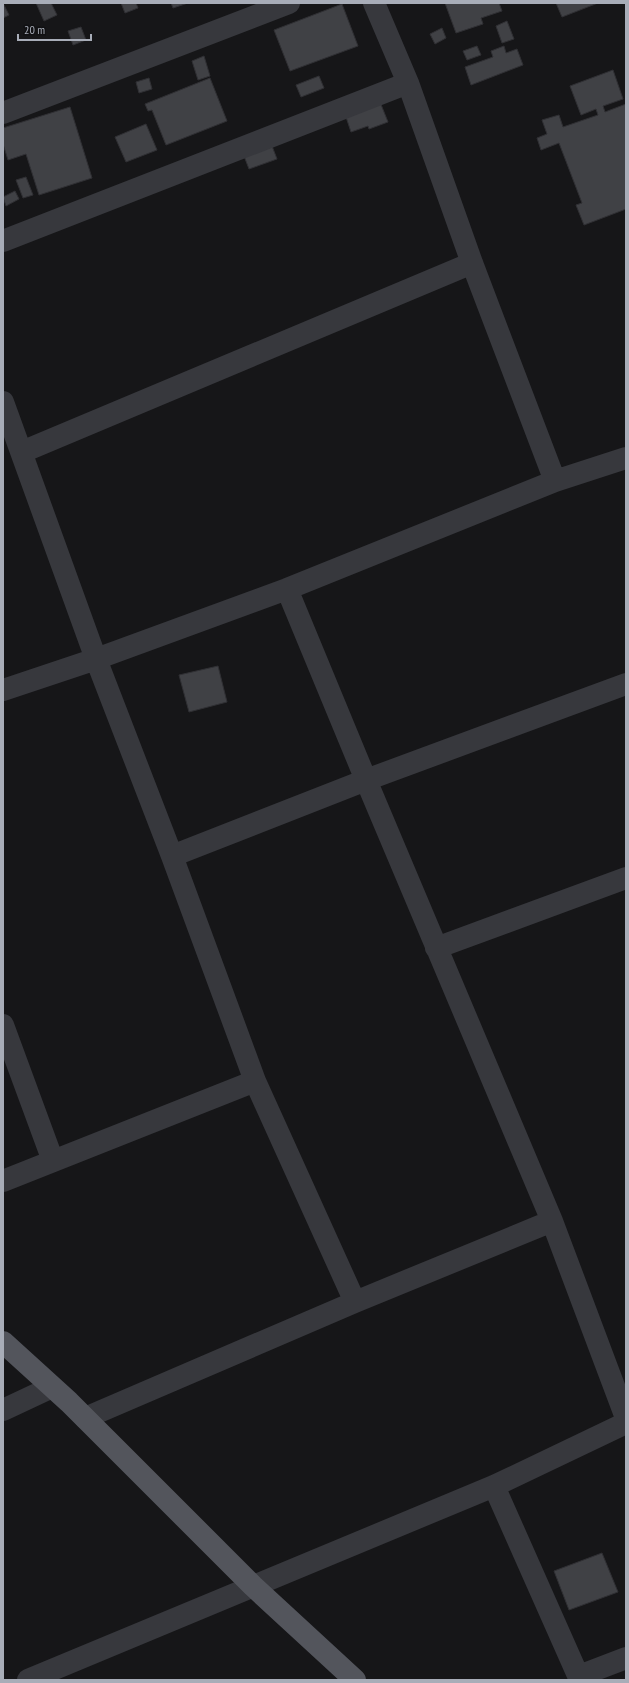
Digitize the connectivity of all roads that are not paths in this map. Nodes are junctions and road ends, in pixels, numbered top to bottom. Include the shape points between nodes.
1 (289, 3) edge
2 (374, 3) edge
3 (408, 83) junction
4 (3, 113) edge
5 (3, 241) edge
6 (472, 263) junction
7 (3, 402) edge
8 (22, 452) junction
9 (626, 458) edge
10 (555, 481) junction
11 (287, 589) junction
12 (96, 659) junction
13 (626, 684) edge
14 (3, 690) edge
15 (366, 780) junction
16 (172, 856) junction
17 (626, 878) edge
18 (436, 948) junction
19 (3, 1025) edge
20 (254, 1081) junction
21 (53, 1161) junction
22 (3, 1181) edge
23 (552, 1221) junction
24 (355, 1302) junction
25 (3, 1342) edge
26 (52, 1387) junction
27 (3, 1410) edge
28 (85, 1418) junction
29 (626, 1418) edge
30 (626, 1423) edge
31 (494, 1486) junction
32 (253, 1586) junction
33 (626, 1658) edge
34 (37, 1678) edge
35 (579, 1678) edge
36 (355, 1680) edge

1 - 4 street
2 - 3 street
3 - 5 street
3 - 6 street
6 - 8 street
6 - 10 street
7 - 8 street
8 - 12 street
9 - 10 street
10 - 11 street
11 - 12 street
11 - 15 street
12 - 14 street
12 - 16 street
13 - 15 street
15 - 16 street
15 - 18 street
16 - 20 street
17 - 18 street
18 - 23 street
19 - 21 street
20 - 21 street
20 - 24 street
21 - 22 street
23 - 24 street
23 - 29 street
24 - 28 street
25 - 26 main road
26 - 27 street
26 - 28 main road
28 - 32 main road
30 - 31 street
31 - 32 street
31 - 35 street
32 - 34 street
32 - 36 main road
33 - 35 street

